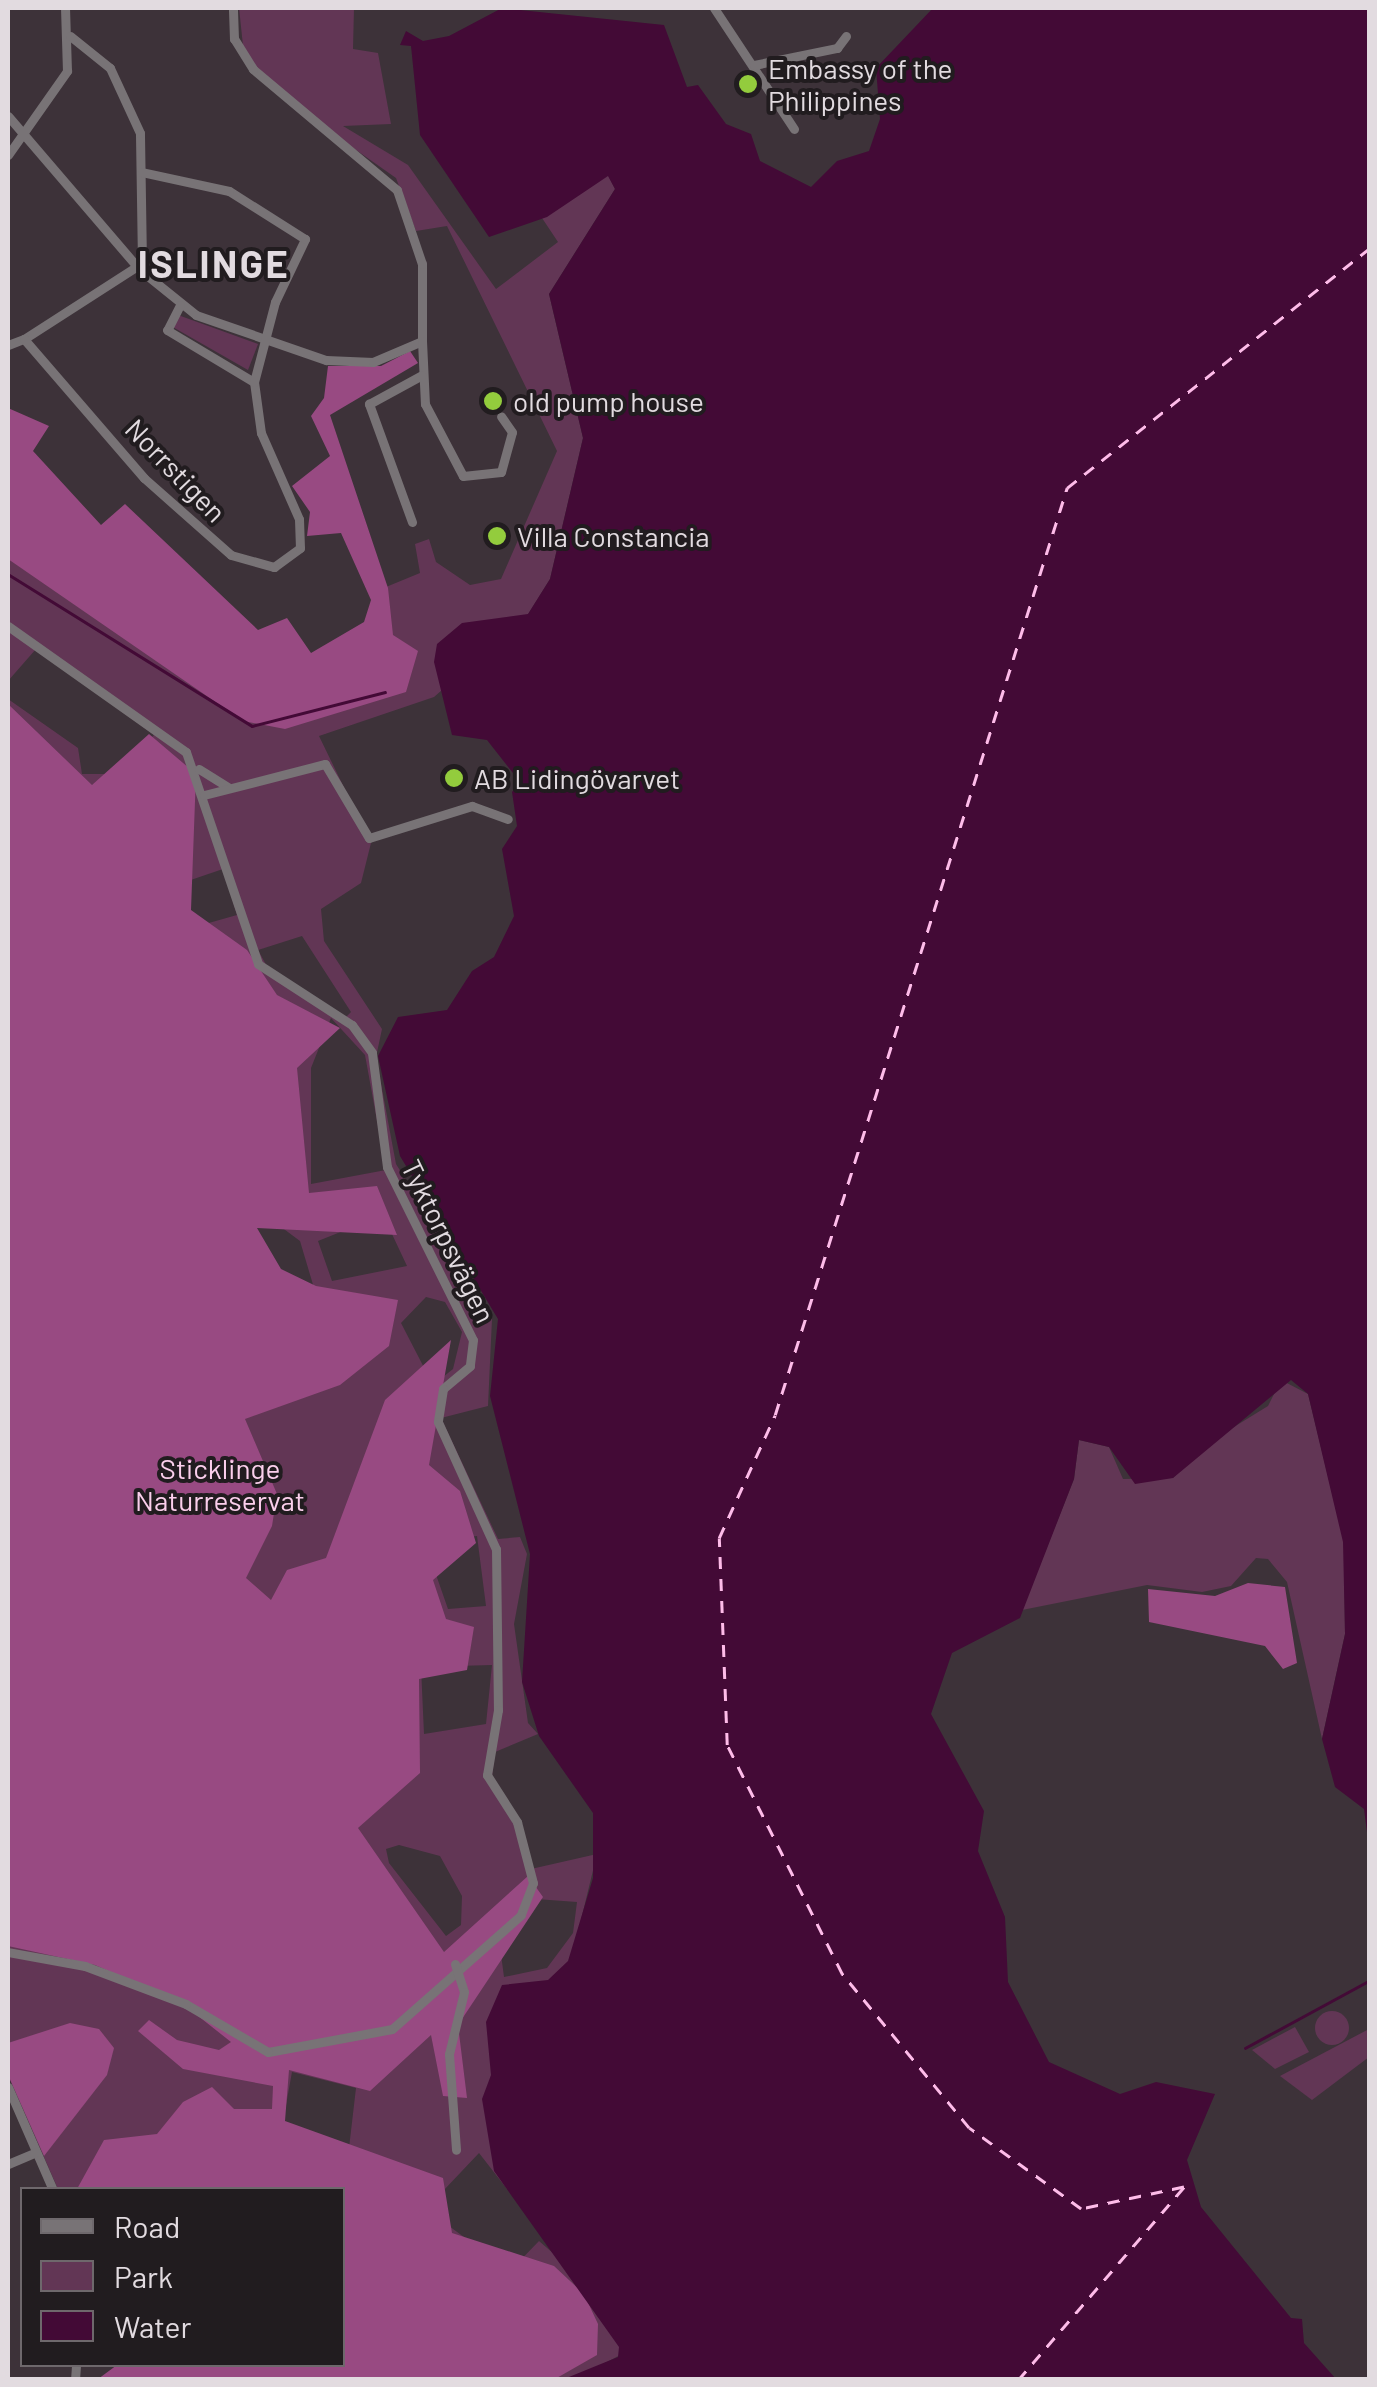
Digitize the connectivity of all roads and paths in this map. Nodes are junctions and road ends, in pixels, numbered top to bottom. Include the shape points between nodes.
1 (65, 8) edge
2 (233, 8) edge
3 (714, 8) edge
4 (70, 36) junction
5 (846, 36) dead end
6 (754, 65) junction
7 (8, 116) edge
8 (794, 128) dead end
9 (25, 133) junction
10 (8, 155) edge
11 (142, 172) junction
12 (139, 269) junction
13 (180, 305) junction
14 (24, 340) junction
15 (266, 340) junction
16 (422, 341) junction
17 (8, 345) edge
18 (422, 375) junction
19 (254, 382) junction
20 (501, 416) dead end
21 (412, 522) dead end
22 (8, 626) edge
23 (196, 767) junction
24 (231, 788) junction
25 (204, 795) junction
26 (508, 820) dead end
27 (8, 1952) edge
28 (455, 1964) junction
29 (8, 2087) edge
30 (456, 2150) dead end
31 (36, 2152) junction
32 (8, 2164) edge
33 (51, 2187) edge

1 - 4 street
2 - 16 street via 234,39 252,69 396,190 422,264
3 - 6 street
4 - 9 street via 67,71
4 - 11 street via 119,82 140,133
5 - 6 street via 838,48
6 - 8 street
7 - 9 street
9 - 10 street
9 - 12 street
11 - 12 street
11 - 15 street, Norrstigen via 229,191 300,231 304,246
12 - 13 street
12 - 14 street
13 - 15 street
13 - 19 street via 167,330
14 - 17 street
14 - 19 street, Norrstigen via 191,524 231,555 274,567 300,548 302,528 260,433
15 - 16 street via 365,362
15 - 19 street, Norrstigen
16 - 18 street
18 - 20 street via 438,434 463,476 501,472 512,432
18 - 21 street via 369,404
22 - 23 street, Tyktorpsvägen via 164,733
23 - 24 street
23 - 25 street, Tyktorpsvägen
24 - 25 street
24 - 26 street via 325,764 369,838 472,806
25 - 28 street, Tyktorpsvägen via 258,964 352,1025 372,1053 387,1167 473,1340 470,1366 444,1389 438,1422 496,1550 498,1710 487,1774 517,1822 533,1884 521,1915
27 - 28 street, Tyktorpsvägen via 85,1966 170,1998 268,2052 375,2038
28 - 30 street via 464,1992 448,2054
29 - 31 street
31 - 32 street
31 - 33 street

